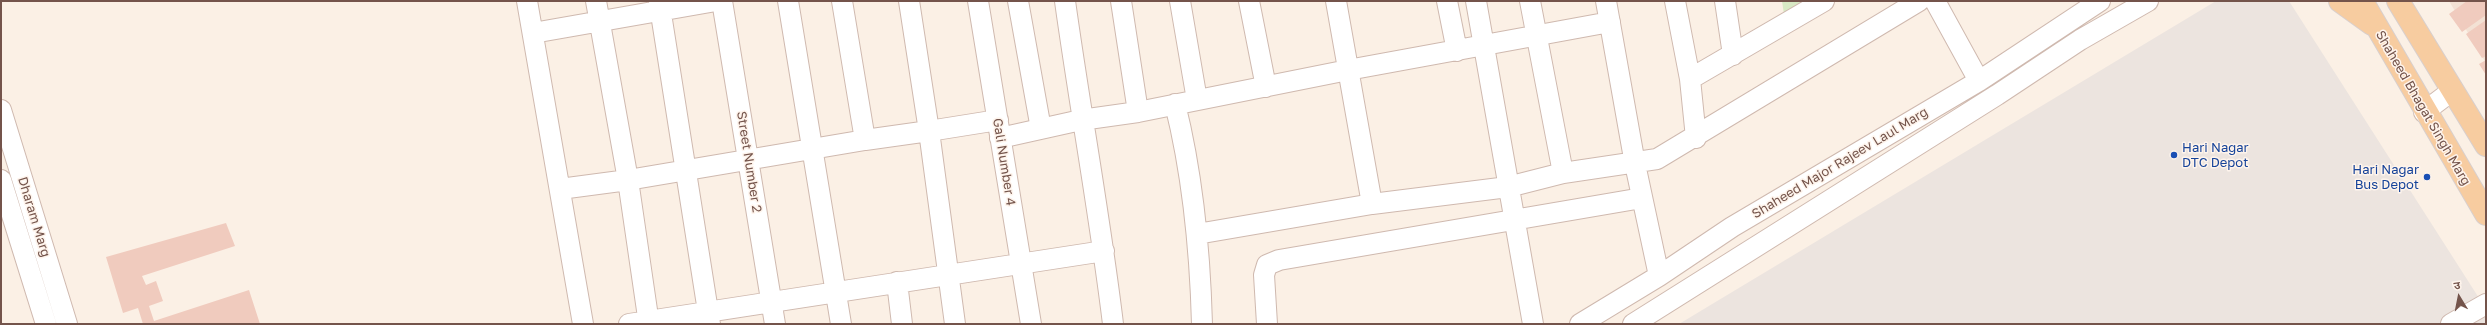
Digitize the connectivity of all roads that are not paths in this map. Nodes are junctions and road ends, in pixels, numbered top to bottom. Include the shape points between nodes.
1 (527, 1) edge
2 (596, 1) edge
3 (716, 1) edge
4 (722, 1) edge
5 (790, 1) edge
6 (842, 1) edge
7 (909, 1) edge
8 (978, 1) edge
9 (1018, 1) edge
10 (1065, 1) edge
11 (1121, 1) edge
12 (1180, 1) edge
13 (1249, 1) edge
14 (1336, 1) edge
15 (1447, 1) edge
16 (1476, 1) edge
17 (1530, 1) edge
18 (1606, 1) edge
19 (1675, 1) edge
20 (1725, 1) edge
21 (1824, 1) edge
22 (1919, 1) edge
23 (1935, 1) edge
24 (2100, 1) edge
25 (2148, 1) edge
26 (2340, 1) edge
27 (2362, 1) edge
28 (2398, 1) edge
29 (660, 6) edge
30 (600, 21) junction
31 (1610, 22) junction
32 (2376, 27) junction
33 (532, 33) junction
34 (1536, 36) junction
35 (1485, 46) junction
36 (1457, 51) junction
37 (1733, 55) junction
38 (1348, 70) junction
39 (1690, 79) junction
40 (1979, 81) junction
41 (1266, 87) junction
42 (2453, 90) junction
43 (1197, 100) junction
44 (1175, 104) junction
45 (1, 110) edge
46 (1138, 112) junction
47 (2424, 112) junction
48 (1081, 120) junction
49 (999, 129) junction
50 (1041, 129) junction
51 (4, 131) edge
52 (929, 132) junction
53 (1696, 138) junction
54 (865, 140) junction
55 (2486, 145) edge
56 (812, 149) junction
57 (749, 160) junction
58 (1635, 164) junction
59 (685, 170) junction
60 (1563, 173) junction
61 (1, 180) edge
62 (628, 180) junction
63 (1508, 187) junction
64 (560, 189) junction
65 (1642, 198) junction
66 (1372, 204) junction
67 (2486, 214) edge
68 (1514, 221) junction
69 (1197, 234) junction
70 (1104, 251) junction
71 (1021, 264) junction
72 (949, 275) junction
73 (1659, 276) junction
74 (897, 282) junction
75 (837, 292) junction
76 (772, 301) junction
77 (2486, 304) edge
78 (2486, 315) edge
79 (709, 318) edge
80 (642, 323) edge
81 (46, 324) edge
82 (67, 324) edge
83 (583, 324) edge
84 (775, 324) edge
85 (841, 324) edge
86 (902, 324) edge
87 (955, 324) edge
88 (1031, 324) edge
89 (1113, 324) edge
90 (1202, 324) edge
91 (1267, 324) edge
92 (1533, 324) edge
93 (1580, 324) edge
94 (1633, 324) edge
95 (2451, 324) edge
96 (2486, 324) edge

1 - 33 street
2 - 30 street
3 - 29 street
4 - 57 street, Street Number 2
5 - 56 street
6 - 54 street
7 - 52 street
8 - 49 street, Gali Number 4
9 - 50 street
10 - 48 street
11 - 46 street
12 - 43 street
13 - 41 street
14 - 38 street
15 - 36 street
16 - 35 street
17 - 34 street
18 - 31 street
19 - 39 street
20 - 37 street
21 - 37 street
22 - 53 street
23 - 40 street
24 - 40 street, Shaheed Major Rajeev Laul Marg
25 - 94 street, Shaheed Major Rajeev Laul Marg via 2080,40
26 - 32 main road
27 - 32 main road, Shaheed Bhagat Singh Marg
28 - 42 main road
29 - 30 street
29 - 59 street
30 - 33 street
30 - 62 street
31 - 34 street
31 - 58 street
32 - 47 main road, Shaheed Bhagat Singh Marg
33 - 64 street
34 - 35 street
34 - 60 street
35 - 36 street
35 - 63 street
36 - 38 street
37 - 39 street
38 - 41 street
38 - 66 street
39 - 53 street
40 - 73 street, Shaheed Major Rajeev Laul Marg via 1732,227
41 - 43 street
42 - 47 street
42 - 55 main road
43 - 44 street
44 - 46 street
44 - 69 street via 1185,142
45 - 51 street, Dharam Marg
46 - 48 street
47 - 67 main road, Shaheed Bhagat Singh Marg
48 - 50 street
48 - 70 street
49 - 50 street
49 - 52 street
49 - 71 street, Gali Number 4
51 - 82 street, Dharam Marg
52 - 54 street
52 - 72 street
53 - 58 street via 1657,159
54 - 56 street
56 - 57 street
56 - 75 street
57 - 59 street
57 - 76 street, Street Number 2
58 - 60 street
58 - 65 street
59 - 62 street
59 - 79 street
60 - 63 street
61 - 81 street, Dharam Marg
62 - 64 street
62 - 80 street
63 - 66 street
63 - 68 street
64 - 83 street
65 - 68 street
65 - 73 street
66 - 69 street
68 - 91 street via 1279,260 1267,265 1264,275
68 - 92 street
69 - 90 street
70 - 71 street
70 - 89 street
71 - 72 street
71 - 88 street, Gali Number 4
72 - 74 street
72 - 87 street
73 - 93 street, Shaheed Major Rajeev Laul Marg
74 - 75 street
74 - 86 street
75 - 76 street
75 - 85 street
76 - 79 street
76 - 84 street, Street Number 2
77 - 95 street
78 - 96 street
79 - 80 street

